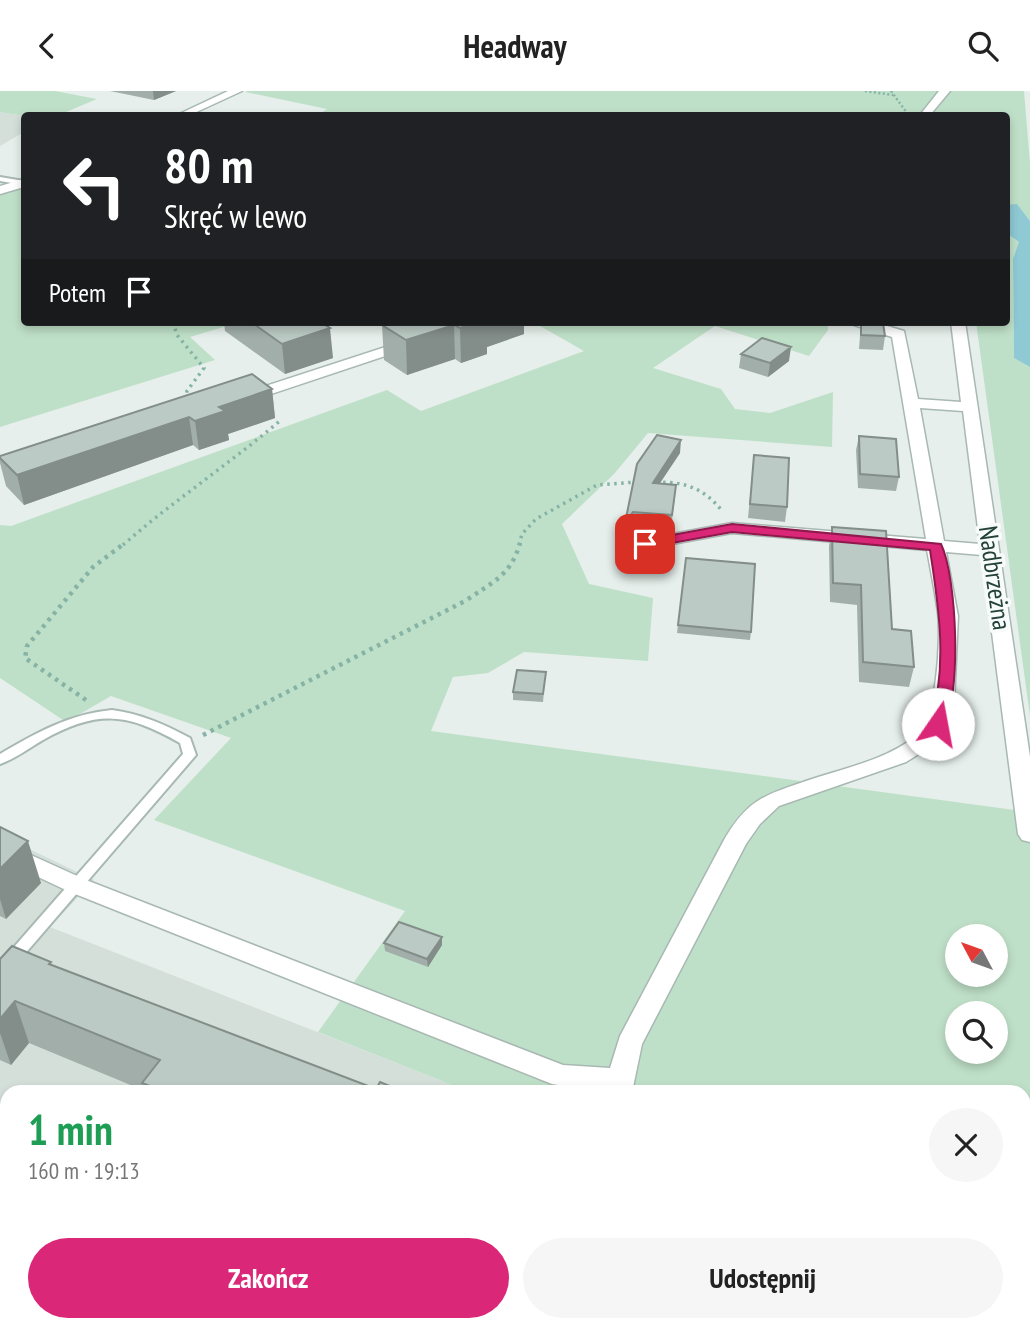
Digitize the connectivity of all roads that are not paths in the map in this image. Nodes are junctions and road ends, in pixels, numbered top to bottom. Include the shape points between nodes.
1 (237, 91) edge
2 (945, 91) edge
3 (189, 112) edge
4 (928, 112) edge
5 (0, 179) edge
6 (21, 182) edge
7 (21, 184) edge
8 (0, 190) edge
9 (872, 326) edge
10 (959, 326) edge
11 (425, 338) edge
12 (911, 403) junction
13 (223, 405) edge
14 (970, 407) junction
15 (645, 544) dead end
16 (936, 547) junction
17 (991, 550) junction
18 (0, 760) edge
19 (1030, 834) edge
20 (0, 849) edge
21 (78, 886) junction
22 (0, 973) edge
23 (612, 1085) edge
24 (618, 1085) edge

1 - 3 street
2 - 4 street
5 - 6 lane
7 - 8 street
9 - 12 street via 899,334
10 - 14 street, Nadbrzeżna
11 - 13 street
12 - 14 street
12 - 16 street
14 - 17 street, Nadbrzeżna
15 - 16 street via 732,528
16 - 17 street
16 - 24 street via 948,616 944,704 938,724 925,740 898,757 771,801 752,818 635,1032
17 - 19 street, Nadbrzeżna
18 - 21 lane via 83,715 132,717 186,741 190,755
20 - 21 street
21 - 22 lane
21 - 23 street via 562,1076

